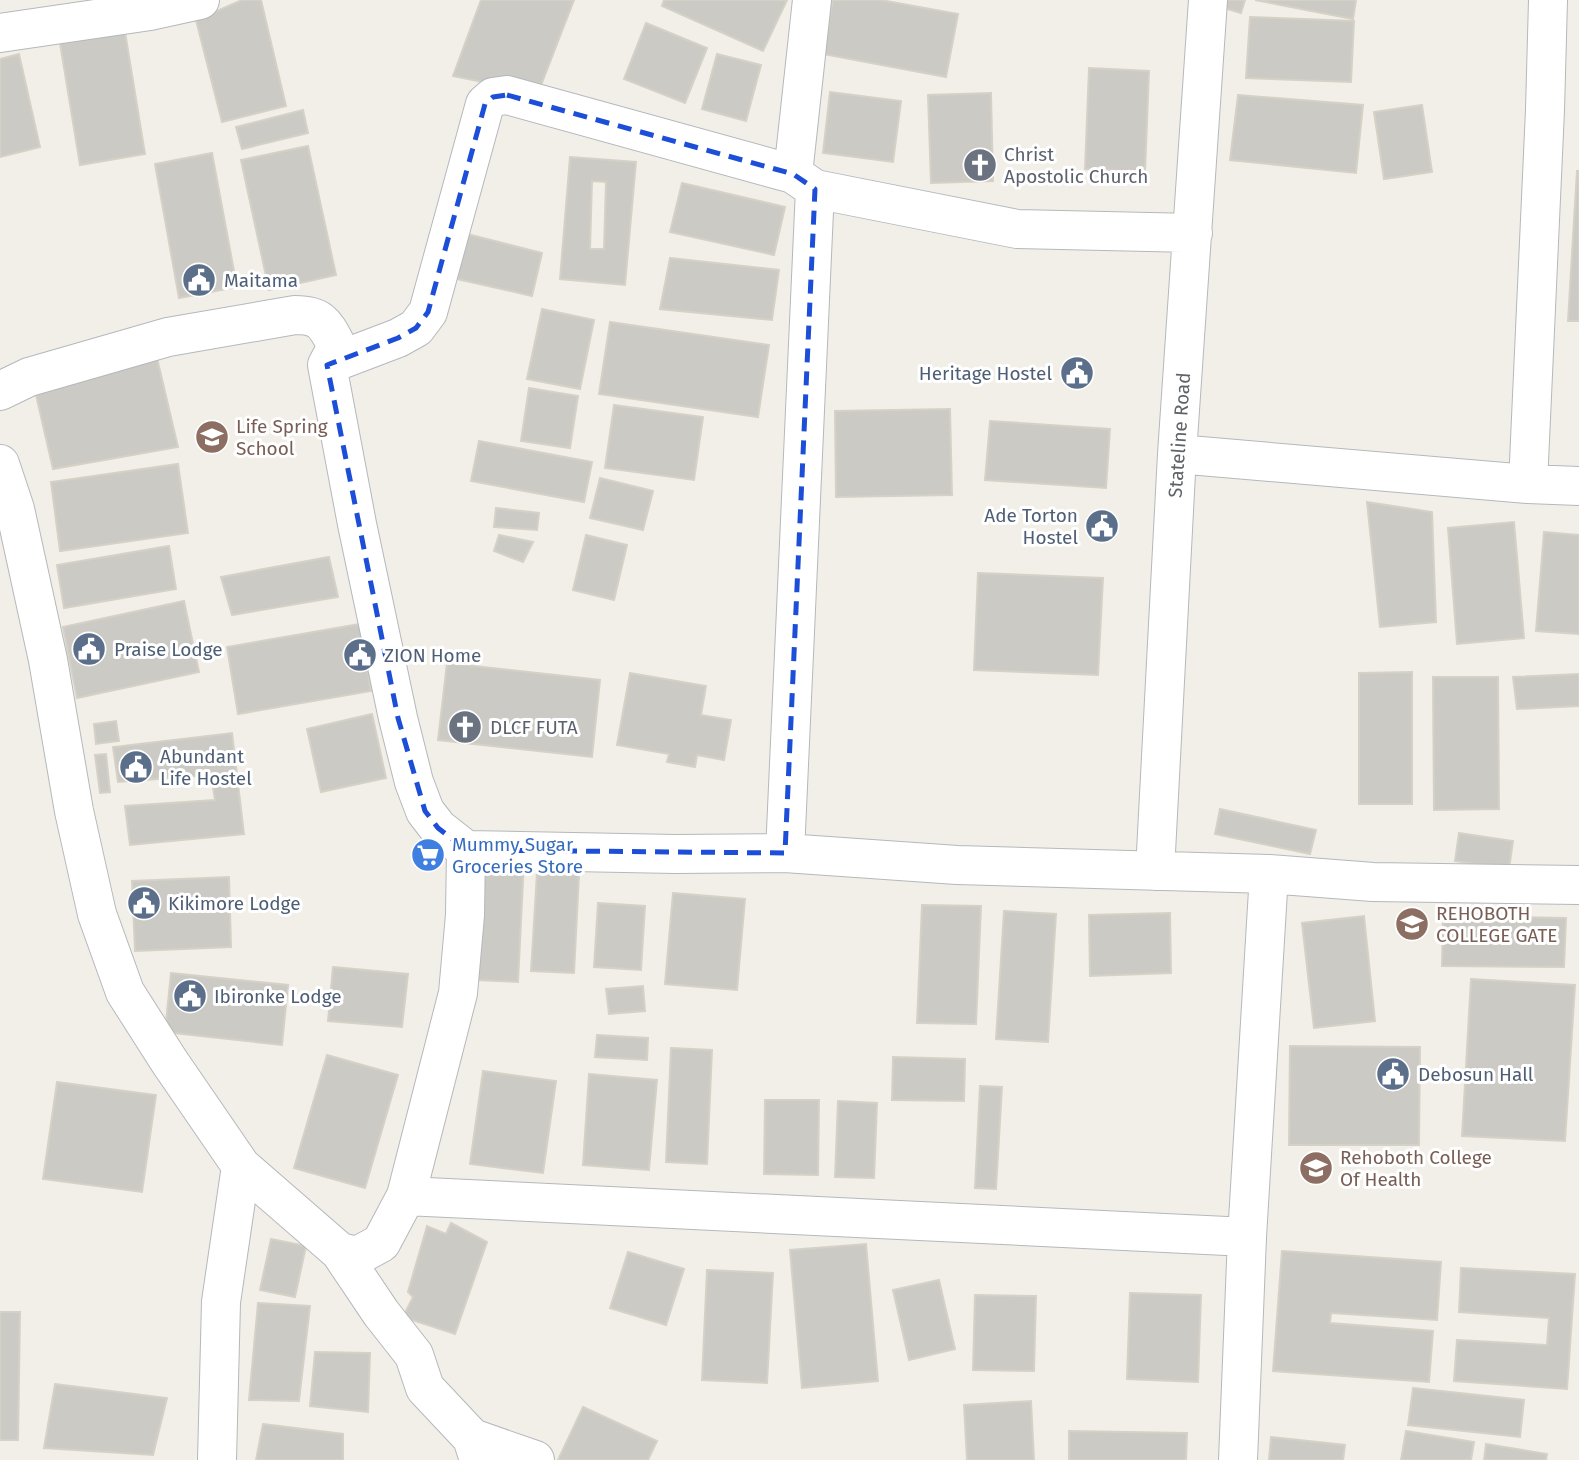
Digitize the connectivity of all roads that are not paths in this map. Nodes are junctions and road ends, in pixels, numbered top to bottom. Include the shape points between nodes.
1 (200, 0) edge
2 (811, 0) edge
3 (1208, 0) edge
4 (1548, 0) edge
5 (1, 27) edge
6 (1562, 111) edge
7 (804, 181) junction
8 (1193, 233) junction
9 (327, 365) junction
10 (0, 391) edge
11 (1177, 454) junction
12 (0, 464) edge
13 (1528, 484) junction
14 (1579, 486) edge
15 (466, 850) junction
16 (785, 853) junction
17 (1155, 871) junction
18 (1269, 874) junction
19 (1579, 884) edge
20 (241, 1166) junction
21 (406, 1196) junction
22 (1247, 1237) junction
23 (340, 1252) junction
24 (476, 1449) edge
25 (217, 1460) edge
26 (535, 1460) edge
27 (1238, 1460) edge

1 - 5 street via 149,11
2 - 7 street
3 - 8 street, Stateline Road
4 - 6 street
6 - 13 street
7 - 8 street via 1017,229
7 - 9 street via 507,95 493,97 485,104 428,312 416,328 398,338
7 - 16 street
8 - 11 street, Stateline Road
9 - 10 street via 337,346 326,324 312,315 295,316 168,337 29,377
9 - 15 street via 359,537 414,782 425,811
11 - 13 street
11 - 17 street, Stateline Road
12 - 20 street via 15,509 48,660 97,914 125,992
13 - 14 street
15 - 16 street
15 - 21 street via 458,993
16 - 17 street via 957,865
17 - 18 street
18 - 19 street via 1373,882
18 - 22 street
20 - 23 street
20 - 25 street via 221,1302
21 - 22 street
21 - 23 street via 381,1244 357,1256
22 - 27 street
23 - 24 street via 414,1355 425,1388
24 - 26 street

